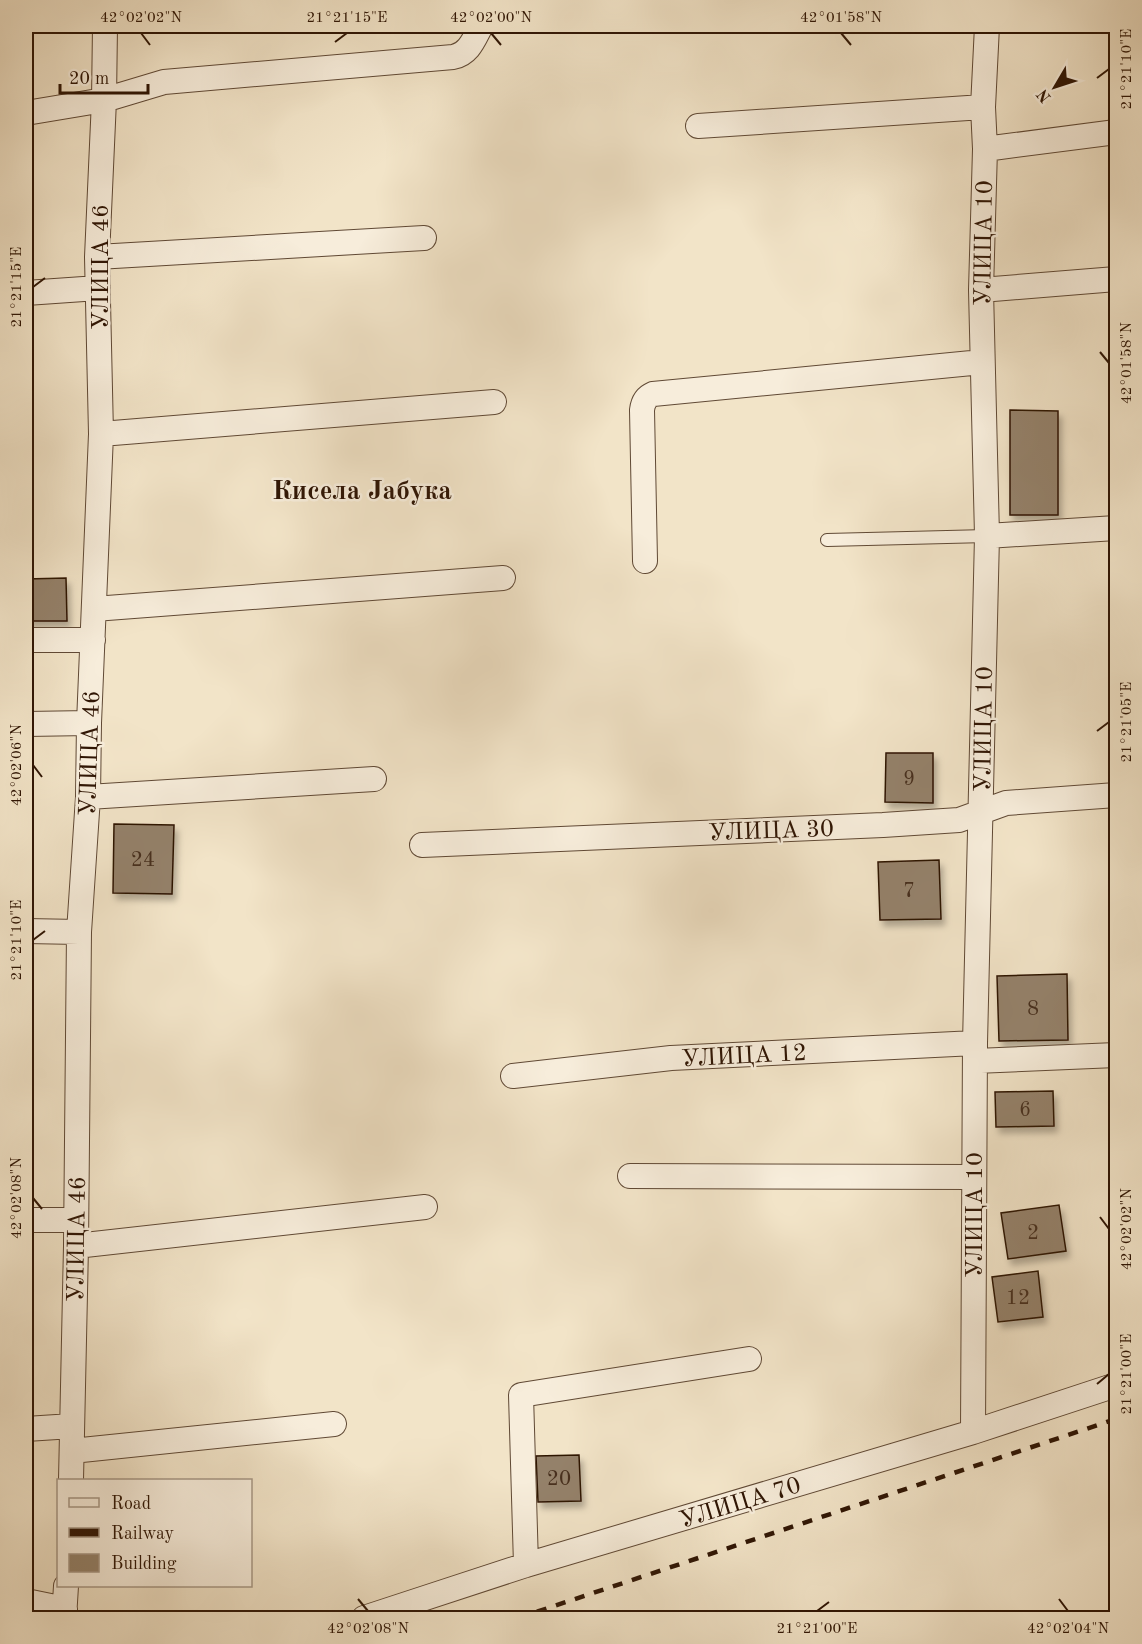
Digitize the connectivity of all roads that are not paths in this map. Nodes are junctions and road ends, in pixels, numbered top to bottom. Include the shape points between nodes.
1 (105, 26) edge
2 (481, 26) edge
3 (987, 26) edge
4 (104, 100) junction
5 (983, 107) junction
6 (26, 113) edge
7 (698, 126) dead end
8 (1116, 132) edge
9 (985, 148) junction
10 (424, 238) dead end
11 (97, 257) junction
12 (1116, 279) edge
13 (99, 288) junction
14 (981, 290) junction
15 (26, 293) edge
16 (982, 362) junction
17 (494, 402) dead end
18 (101, 434) junction
19 (1116, 528) edge
20 (987, 536) junction
21 (827, 540) dead end
22 (645, 561) dead end
23 (503, 578) dead end
24 (94, 609) junction
25 (26, 640) edge
26 (93, 640) junction
27 (89, 723) junction
28 (26, 724) edge
29 (374, 780) dead end
30 (1116, 795) edge
31 (88, 797) junction
32 (980, 813) junction
33 (422, 845) dead end
34 (26, 931) edge
35 (79, 932) junction
36 (975, 1052) junction
37 (1116, 1055) edge
38 (513, 1076) dead end
39 (630, 1176) dead end
40 (974, 1177) junction
41 (425, 1208) dead end
42 (26, 1220) edge
43 (76, 1220) junction
44 (76, 1246) junction
45 (749, 1359) dead end
46 (1116, 1384) edge
47 (334, 1424) dead end
48 (72, 1426) junction
49 (26, 1429) edge
50 (973, 1432) junction
51 (72, 1450) junction
52 (71, 1479) edge
53 (526, 1565) junction
54 (26, 1601) edge
55 (65, 1604) edge
56 (364, 1618) edge

1 - 4 street, УЛИЦА 46
2 - 4 street via 470,46 458,56 164,82
3 - 5 street, УЛИЦА 10
4 - 6 street
4 - 11 street, УЛИЦА 46
5 - 7 street
5 - 9 street, УЛИЦА 10
8 - 9 street
9 - 14 street, УЛИЦА 10
10 - 11 street
11 - 13 street, УЛИЦА 46
12 - 14 street
13 - 15 street
13 - 18 street, УЛИЦА 46
14 - 16 street, УЛИЦА 10
16 - 20 street, УЛИЦА 10
16 - 22 street via 649,396 642,410
17 - 18 street
18 - 24 street, УЛИЦА 46
19 - 20 street
20 - 21 lane
20 - 32 street, УЛИЦА 10
23 - 24 street
24 - 26 street, УЛИЦА 46
25 - 26 street
26 - 27 street, УЛИЦА 46
27 - 28 street
27 - 31 street, УЛИЦА 46
29 - 31 street
30 - 32 street, УЛИЦА 30 via 1006,802
31 - 35 street, УЛИЦА 46
32 - 33 street, УЛИЦА 30 via 959,820 883,825
32 - 36 street, УЛИЦА 10
34 - 35 street
35 - 43 street, УЛИЦА 46
36 - 37 street, УЛИЦА 12
36 - 38 street, УЛИЦА 12 via 671,1058
36 - 40 street, УЛИЦА 10
39 - 40 street
40 - 50 street, УЛИЦА 10
41 - 44 street
42 - 43 street
43 - 44 street, УЛИЦА 46
44 - 48 street, УЛИЦА 46
45 - 53 street via 521,1395
46 - 50 street, УЛИЦА 70
47 - 51 street
48 - 49 street
48 - 51 street, УЛИЦА 46
50 - 53 street, УЛИЦА 70
51 - 52 street, УЛИЦА 46
53 - 56 street, УЛИЦА 70
54 - 55 street

